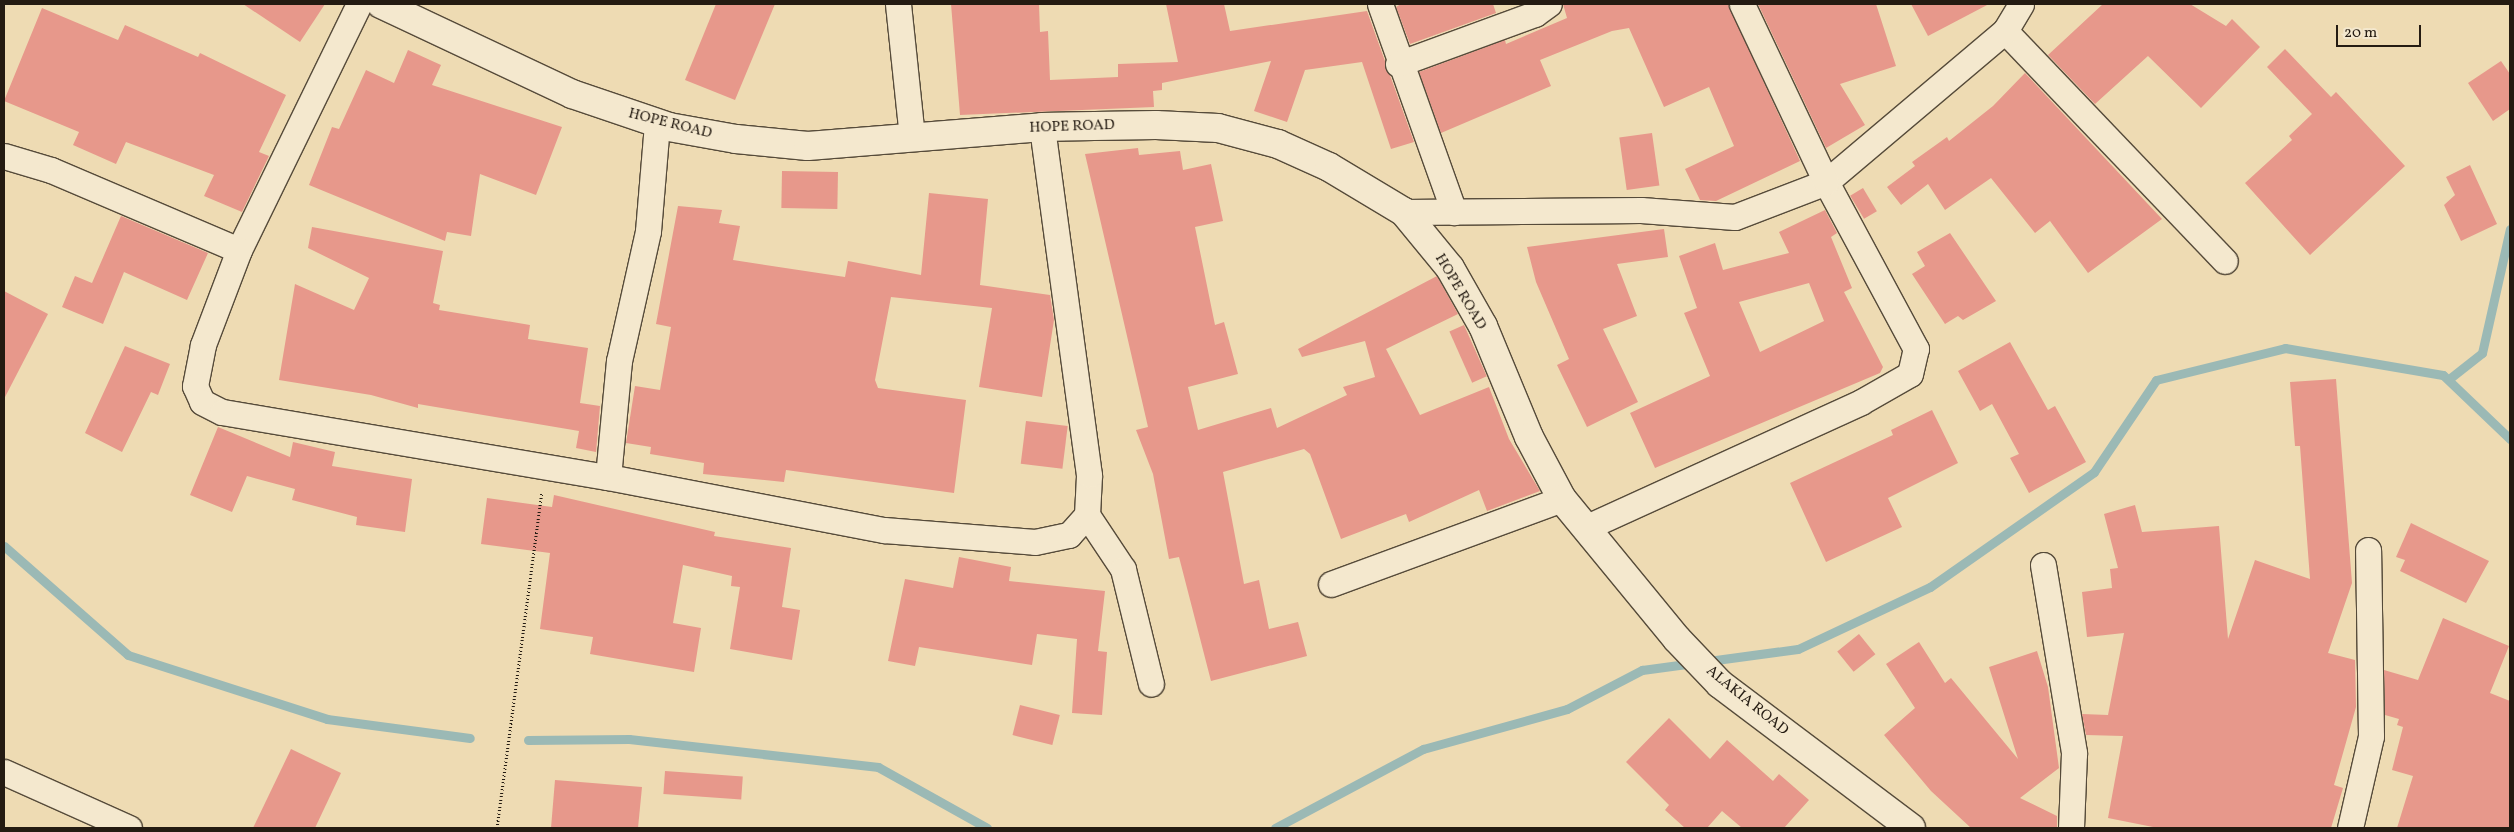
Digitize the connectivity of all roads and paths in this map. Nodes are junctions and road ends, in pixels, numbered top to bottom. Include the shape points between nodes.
1 (359, 4) edge
2 (381, 4) edge
3 (898, 4) edge
4 (1380, 4) edge
5 (1548, 4) edge
6 (1742, 4) edge
7 (2021, 4) edge
8 (2005, 31) junction
9 (1398, 64) junction
10 (657, 124) junction
11 (1042, 127) junction
12 (912, 137) junction
13 (4, 156) edge
14 (1826, 182) junction
15 (1404, 212) junction
16 (1454, 212) junction
17 (239, 250) junction
18 (2225, 261) dead end
19 (545, 469) junction
20 (608, 477) junction
21 (1562, 498) junction
22 (1087, 515) junction
23 (1585, 528) junction
24 (2368, 550) dead end
25 (2043, 565) dead end
26 (1331, 584) dead end
27 (1151, 684) dead end
28 (4, 772) edge
29 (129, 828) edge
30 (496, 828) edge
31 (1911, 828) edge
32 (2071, 828) edge
33 (2350, 828) edge

1 - 17 street
2 - 10 street, HOPE ROAD via 572,94
3 - 12 street
4 - 9 street
5 - 9 street via 1535,14
6 - 14 street
7 - 8 street
8 - 14 street
8 - 18 street
9 - 16 street via 1419,106
10 - 12 street, HOPE ROAD via 773,145
10 - 20 street via 648,231 619,361
11 - 12 street, HOPE ROAD
11 - 15 street, HOPE ROAD via 1218,128 1278,144 1321,163
11 - 22 street via 1089,475
13 - 17 street via 51,170
14 - 16 street via 1735,217 1642,210
14 - 23 street via 1916,349 1910,374 1860,402
15 - 16 street
15 - 21 street, HOPE ROAD via 1450,268 1483,326 1529,436
17 - 19 street via 198,361 195,386 202,402 222,412
19 - 20 street
19 - 30 path
20 - 22 street via 884,530 954,536 1035,542 1069,535
21 - 23 street, HOPE ROAD
21 - 26 street
22 - 27 street via 1123,568
23 - 31 street, ALAKIA ROAD via 1677,640 1720,684
24 - 33 street via 2371,736
25 - 32 street via 2074,753
28 - 29 street

